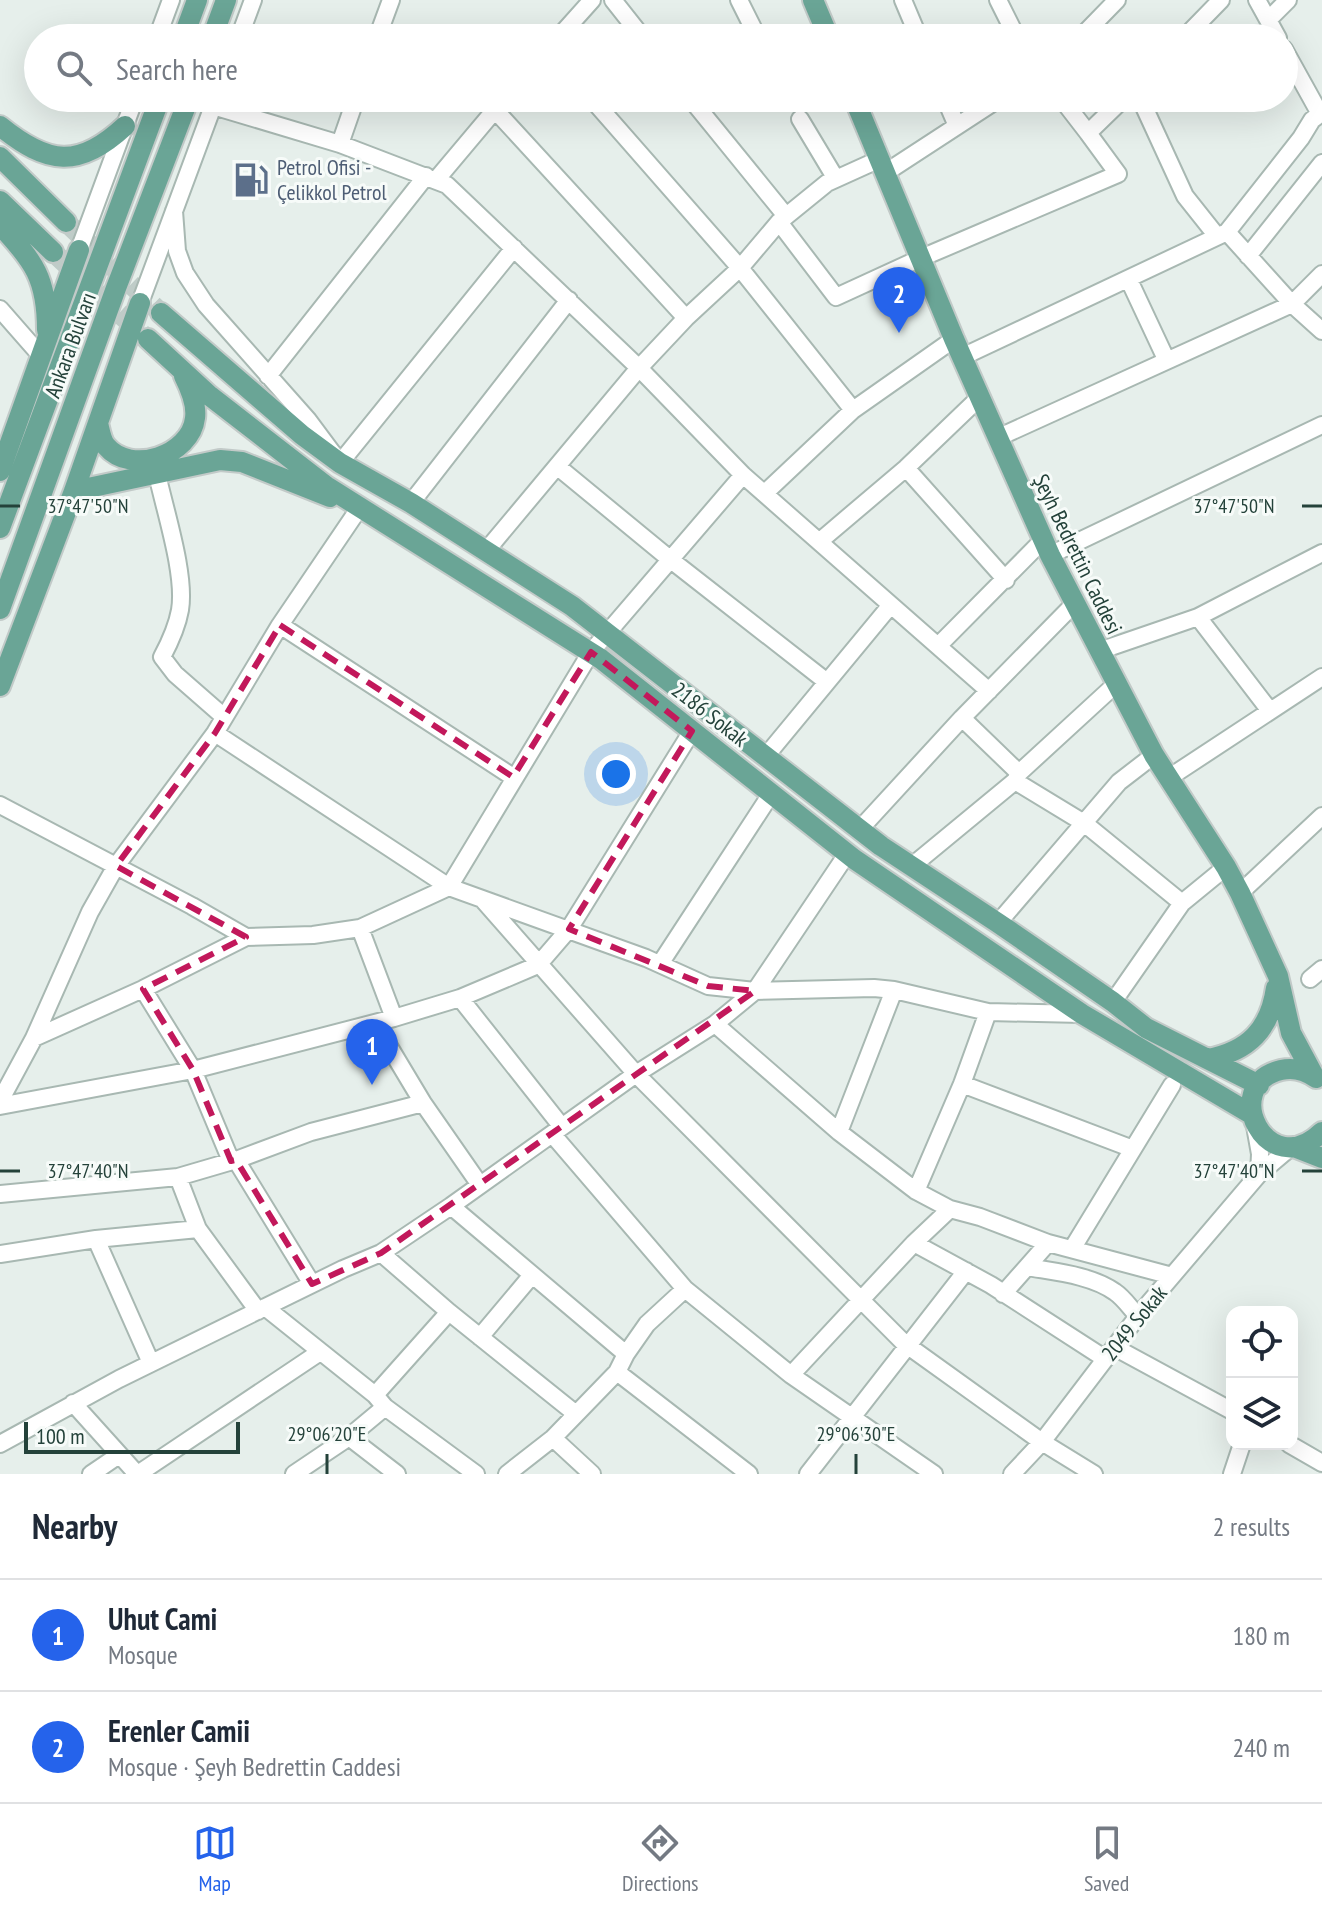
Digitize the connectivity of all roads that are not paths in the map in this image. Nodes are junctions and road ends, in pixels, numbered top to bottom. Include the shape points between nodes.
1 (171, 0) edge
2 (197, 0) edge
3 (226, 0) edge
4 (253, 0) edge
5 (391, 0) edge
6 (592, 0) edge
7 (613, 0) edge
8 (739, 0) edge
9 (813, 0) edge
10 (903, 0) edge
11 (998, 0) edge
12 (1221, 0) edge
13 (1257, 0) edge
14 (1288, 0) edge
15 (1114, 2) edge
16 (1269, 19) junction
17 (162, 24) edge
18 (186, 24) edge
19 (218, 24) edge
20 (244, 24) edge
21 (382, 24) edge
22 (571, 24) edge
23 (632, 24) edge
24 (751, 24) edge
25 (823, 24) edge
26 (913, 24) edge
27 (1010, 24) edge
28 (1093, 24) edge
29 (1198, 24) edge
30 (1271, 24) edge
31 (1298, 74) edge
32 (130, 112) edge
33 (155, 112) edge
34 (184, 112) edge
35 (210, 112) edge
36 (244, 112) edge
37 (351, 112) edge
38 (493, 112) edge
39 (507, 112) edge
40 (603, 112) edge
41 (701, 112) edge
42 (860, 112) edge
43 (951, 112) edge
44 (978, 112) edge
45 (1072, 112) edge
46 (1110, 112) edge
47 (1146, 112) edge
48 (1321, 115) edge
49 (800, 119) dead end
50 (0, 126) edge
51 (125, 126) junction
52 (957, 126) junction
53 (1088, 133) junction
54 (340, 144) junction
55 (0, 157) edge
56 (1322, 163) edge
57 (882, 166) junction
58 (431, 178) junction
59 (836, 179) junction
60 (0, 201) edge
61 (174, 211) junction
62 (783, 219) junction
63 (66, 222) tunnel mouth
64 (0, 225) edge
65 (1222, 234) junction
66 (514, 248) junction
67 (79, 250) joint
68 (53, 252) tunnel mouth
69 (1248, 256) junction
70 (921, 258) junction
71 (740, 268) junction
72 (1322, 274) edge
73 (1129, 280) junction
74 (569, 300) junction
75 (140, 303) joint
76 (1292, 304) junction
77 (0, 309) edge
78 (161, 313) tunnel mouth
79 (686, 318) junction
80 (1322, 331) edge
81 (148, 339) tunnel mouth
82 (958, 348) junction
83 (45, 350) junction
84 (1166, 359) junction
85 (639, 368) junction
86 (181, 369) junction
87 (268, 376) junction
88 (979, 398) junction
89 (853, 410) junction
90 (98, 423) junction
91 (1322, 425) edge
92 (997, 438) junction
93 (340, 463) junction
94 (558, 467) junction
95 (906, 468) junction
96 (0, 471) edge
97 (157, 474) junction
98 (743, 475) junction
99 (74, 491) junction
100 (765, 493) junction
101 (411, 503) junction
102 (360, 507) junction
103 (0, 528) edge
104 (820, 541) junction
105 (1047, 547) junction
106 (486, 551) junction
107 (1322, 553) edge
108 (671, 560) junction
109 (1006, 580) junction
110 (1075, 603) junction
111 (890, 606) junction
112 (0, 609) edge
113 (1198, 617) junction
114 (280, 625) junction
115 (606, 632) junction
116 (938, 646) junction
117 (1099, 651) junction
118 (591, 652) junction
119 (1322, 677) edge
120 (827, 682) junction
121 (1116, 684) junction
122 (0, 686) edge
123 (989, 691) junction
124 (1270, 711) junction
125 (223, 716) junction
126 (962, 718) junction
127 (692, 731) junction
128 (215, 733) junction
129 (1154, 755) junction
130 (766, 756) junction
131 (513, 777) junction
132 (1017, 777) junction
133 (1170, 777) junction
134 (771, 794) junction
135 (0, 805) edge
136 (1322, 816) edge
137 (1084, 823) junction
138 (860, 829) junction
139 (847, 854) junction
140 (116, 866) junction
141 (912, 866) junction
142 (1226, 867) junction
143 (449, 887) junction
144 (1240, 893) junction
145 (483, 900) junction
146 (1182, 903) junction
147 (998, 923) junction
148 (360, 928) junction
149 (569, 929) junction
150 (246, 937) junction
151 (660, 964) junction
152 (538, 965) junction
153 (1278, 976) junction
154 (143, 989) junction
155 (894, 990) junction
156 (755, 991) junction
157 (460, 998) junction
158 (1113, 1002) junction
159 (988, 1012) junction
160 (1082, 1014) junction
161 (1286, 1017) junction
162 (394, 1018) junction
163 (375, 1023) junction
164 (715, 1024) junction
165 (34, 1038) junction
166 (1208, 1059) junction
167 (193, 1070) junction
168 (636, 1074) junction
169 (1265, 1079) junction
170 (1318, 1080) edge
171 (962, 1084) junction
172 (1172, 1085) dead end
173 (423, 1103) junction
174 (0, 1104) edge
175 (1253, 1120) junction
176 (558, 1131) junction
177 (839, 1132) junction
178 (1322, 1132) edge
179 (1292, 1147) junction
180 (1133, 1149) junction
181 (1322, 1158) edge
182 (234, 1160) junction
183 (1259, 1174) junction
184 (178, 1177) junction
185 (480, 1185) junction
186 (916, 1191) junction
187 (0, 1194) edge
188 (451, 1206) junction
189 (950, 1209) junction
190 (198, 1229) junction
191 (96, 1239) junction
192 (914, 1243) junction
193 (1048, 1243) junction
194 (1072, 1249) junction
195 (381, 1253) junction
196 (0, 1254) edge
197 (1027, 1267) junction
198 (966, 1271) junction
199 (532, 1275) junction
200 (1172, 1276) junction
201 (312, 1284) junction
202 (685, 1289) junction
203 (1003, 1294) junction
204 (863, 1299) junction
205 (262, 1309) junction
206 (449, 1312) junction
207 (1138, 1316) junction
208 (480, 1337) junction
209 (908, 1346) junction
210 (320, 1352) junction
211 (1109, 1352) junction
212 (626, 1354) junction
213 (151, 1363) junction
214 (617, 1372) junction
215 (791, 1375) junction
216 (380, 1401) junction
217 (73, 1403) junction
218 (1226, 1408) edge
219 (576, 1414) junction
220 (852, 1418) junction
221 (349, 1437) junction
222 (553, 1438) junction
223 (1042, 1442) junction
224 (0, 1444) edge
225 (1298, 1449) edge
226 (1240, 1450) edge
227 (119, 1455) junction
228 (1322, 1463) edge
229 (91, 1474) edge
230 (138, 1474) edge
231 (294, 1474) edge
232 (397, 1474) edge
233 (476, 1474) edge
234 (507, 1474) edge
235 (592, 1474) edge
236 (749, 1474) edge
237 (808, 1474) edge
238 (934, 1474) edge
239 (1012, 1474) edge
240 (1094, 1474) edge
241 (1232, 1474) edge

1 - 17 street
2 - 18 main road
3 - 19 main road
4 - 20 street
5 - 21 street
6 - 22 street
7 - 23 street
8 - 24 street
9 - 25 main road
10 - 26 street
11 - 27 street
12 - 29 street
13 - 16 street
14 - 16 street
15 - 28 street
16 - 30 street
31 - 48 street
32 - 51 street
33 - 103 main road, Ankara Bulvarı
34 - 112 main road, Ankara Bulvarı
35 - 61 street
36 - 54 street
37 - 54 street
38 - 58 street
39 - 79 street
40 - 71 street
41 - 62 street
42 - 57 main road, Şeyh Bedrettin Caddesi
43 - 52 street
44 - 52 street
45 - 53 street
46 - 53 street
47 - 65 street via 1185,196
48 - 65 street
49 - 59 street
50 - 51 main road via 32,149 72,156 89,154
51 - 67 street
52 - 57 street
53 - 70 street via 1118,174
54 - 58 street
55 - 63 main road
56 - 69 street
57 - 59 street
57 - 70 main road, Şeyh Bedrettin Caddesi
58 - 66 street via 447,185
58 - 87 street
59 - 62 street
60 - 68 main road
61 - 75 street
61 - 87 street via 177,251 185,273
62 - 70 street via 836,297
62 - 71 street
64 - 83 main road via 37,267 47,306
65 - 69 street
65 - 73 street
66 - 74 street
66 - 93 street
67 - 83 main road
69 - 76 street
70 - 82 main road, Şeyh Bedrettin Caddesi
71 - 79 street
71 - 89 street
72 - 76 street
73 - 82 street
73 - 84 street
74 - 85 street
74 - 101 street
75 - 90 main road
76 - 80 street
76 - 84 street
77 - 83 street
78 - 93 main road, 2186 Sokak
79 - 85 street
81 - 86 main road, 2186 Sokak
82 - 88 main road, Şeyh Bedrettin Caddesi
82 - 89 street
83 - 96 main road
84 - 92 street
85 - 94 street
85 - 98 street
86 - 90 main road via 195,418 177,448 147,459 121,456 105,444
86 - 102 main road, 2186 Sokak via 326,486
87 - 93 street
88 - 92 main road, Şeyh Bedrettin Caddesi
88 - 95 street
89 - 100 street
90 - 99 main road
91 - 105 street
92 - 105 main road, Şeyh Bedrettin Caddesi
93 - 101 main road, 2186 Sokak
94 - 106 street
94 - 108 street
95 - 104 street
95 - 109 street
97 - 99 main road
97 - 102 main road via 209,462 242,462
97 - 125 street via 181,584 180,609 162,657
98 - 100 street
98 - 108 street
99 - 122 main road
100 - 104 street
101 - 106 main road, 2186 Sokak
102 - 114 street
102 - 118 main road, 2186 Sokak
104 - 111 street
105 - 109 street
105 - 110 main road, Şeyh Bedrettin Caddesi
106 - 115 main road, 2186 Sokak
107 - 113 street
108 - 115 street
108 - 120 street
109 - 116 street
110 - 117 main road, Şeyh Bedrettin Caddesi
110 - 123 street
111 - 116 street
111 - 120 street
113 - 117 street
113 - 124 street
114 - 125 street
114 - 131 street
115 - 118 street
115 - 130 main road, 2186 Sokak
116 - 123 street
117 - 121 main road, Şeyh Bedrettin Caddesi
118 - 127 main road, 2186 Sokak
118 - 131 street
119 - 124 street
120 - 130 street
121 - 129 main road, Şeyh Bedrettin Caddesi
121 - 132 street
123 - 126 street
124 - 133 street
125 - 128 street
126 - 132 street
126 - 138 street
127 - 134 main road, 2186 Sokak
127 - 149 street
128 - 140 street
128 - 143 street
129 - 133 main road, Şeyh Bedrettin Caddesi
129 - 137 street via 1119,782
130 - 138 main road, 2186 Sokak
131 - 143 street
132 - 137 street
132 - 141 street
133 - 142 main road, Şeyh Bedrettin Caddesi
134 - 139 main road, 2186 Sokak
134 - 151 street
135 - 140 street
136 - 144 street
137 - 146 street
137 - 147 street
138 - 141 main road, 2186 Sokak
139 - 156 street
139 - 160 main road, 2186 Sokak
140 - 150 street
140 - 165 street
141 - 147 main road, 2186 Sokak
142 - 144 main road, Şeyh Bedrettin Caddesi
142 - 146 street
143 - 145 street
143 - 148 street
144 - 153 main road, Şeyh Bedrettin Caddesi
145 - 149 street
145 - 152 street
146 - 158 street
147 - 158 main road, 2186 Sokak
148 - 150 street
148 - 162 street
149 - 151 street
149 - 152 street
150 - 154 street
151 - 156 street via 708,986
152 - 157 street
152 - 168 street
153 - 161 main road, Şeyh Bedrettin Caddesi
153 - 166 main road via 1273,1006 1257,1035 1242,1048
154 - 165 street
154 - 167 street
155 - 156 street
155 - 159 street
155 - 177 street
156 - 164 street
157 - 162 street
157 - 176 street
158 - 166 main road, 2186 Sokak via 1146,1028
159 - 160 street
159 - 171 street
160 - 175 main road, 2186 Sokak
161 - 169 main road, Şeyh Bedrettin Caddesi via 1281,1050
161 - 170 main road, Şeyh Bedrettin Caddesi
162 - 163 street
163 - 167 street
163 - 173 street
164 - 168 street
164 - 177 street
165 - 174 street
166 - 169 main road, 2186 Sokak
167 - 174 street
167 - 182 street
168 - 176 street
168 - 204 street
169 - 170 main road via 1289,1068
169 - 175 main road, Şeyh Bedrettin Caddesi via 1252,1100
171 - 180 street
171 - 186 street
172 - 180 street
173 - 182 street via 311,1132
173 - 185 street
175 - 179 main road, 2186 Sokak via 1264,1137
175 - 183 street
176 - 185 street
176 - 202 street
177 - 186 street
178 - 179 main road
179 - 181 main road
179 - 183 street, 2049 Sokak
180 - 194 street
182 - 184 street
182 - 201 street
183 - 200 street, 2049 Sokak
184 - 187 street
184 - 190 street
185 - 188 street
186 - 189 street
188 - 195 street
188 - 199 street
189 - 192 street
189 - 193 street
190 - 191 street
190 - 205 street
191 - 196 street
191 - 213 street
192 - 198 street
192 - 204 street
193 - 194 street
193 - 197 street
194 - 200 street
195 - 201 street
195 - 206 street
197 - 203 street
197 - 207 street via 1098,1284 1115,1292
198 - 203 street
198 - 209 street
199 - 208 street
199 - 212 street
200 - 207 street, 2049 Sokak
201 - 205 street
202 - 212 street via 647,1324
202 - 215 street
203 - 211 street
204 - 209 street
204 - 215 street
205 - 210 street
205 - 213 street
206 - 208 street
206 - 216 street
207 - 211 street, 2049 Sokak
208 - 219 street
209 - 220 street
209 - 223 street
210 - 216 street
210 - 230 street
211 - 218 street
211 - 223 street, 2049 Sokak
212 - 214 street
213 - 217 street
214 - 219 street
214 - 236 street
215 - 220 street
216 - 221 street
216 - 233 street
217 - 224 street
217 - 227 street
219 - 222 street
220 - 237 street
220 - 238 street
221 - 231 street
221 - 232 street
222 - 234 street
222 - 235 street
223 - 239 street, 2049 Sokak
223 - 240 street
225 - 228 street
226 - 241 street
227 - 229 street
227 - 230 street

